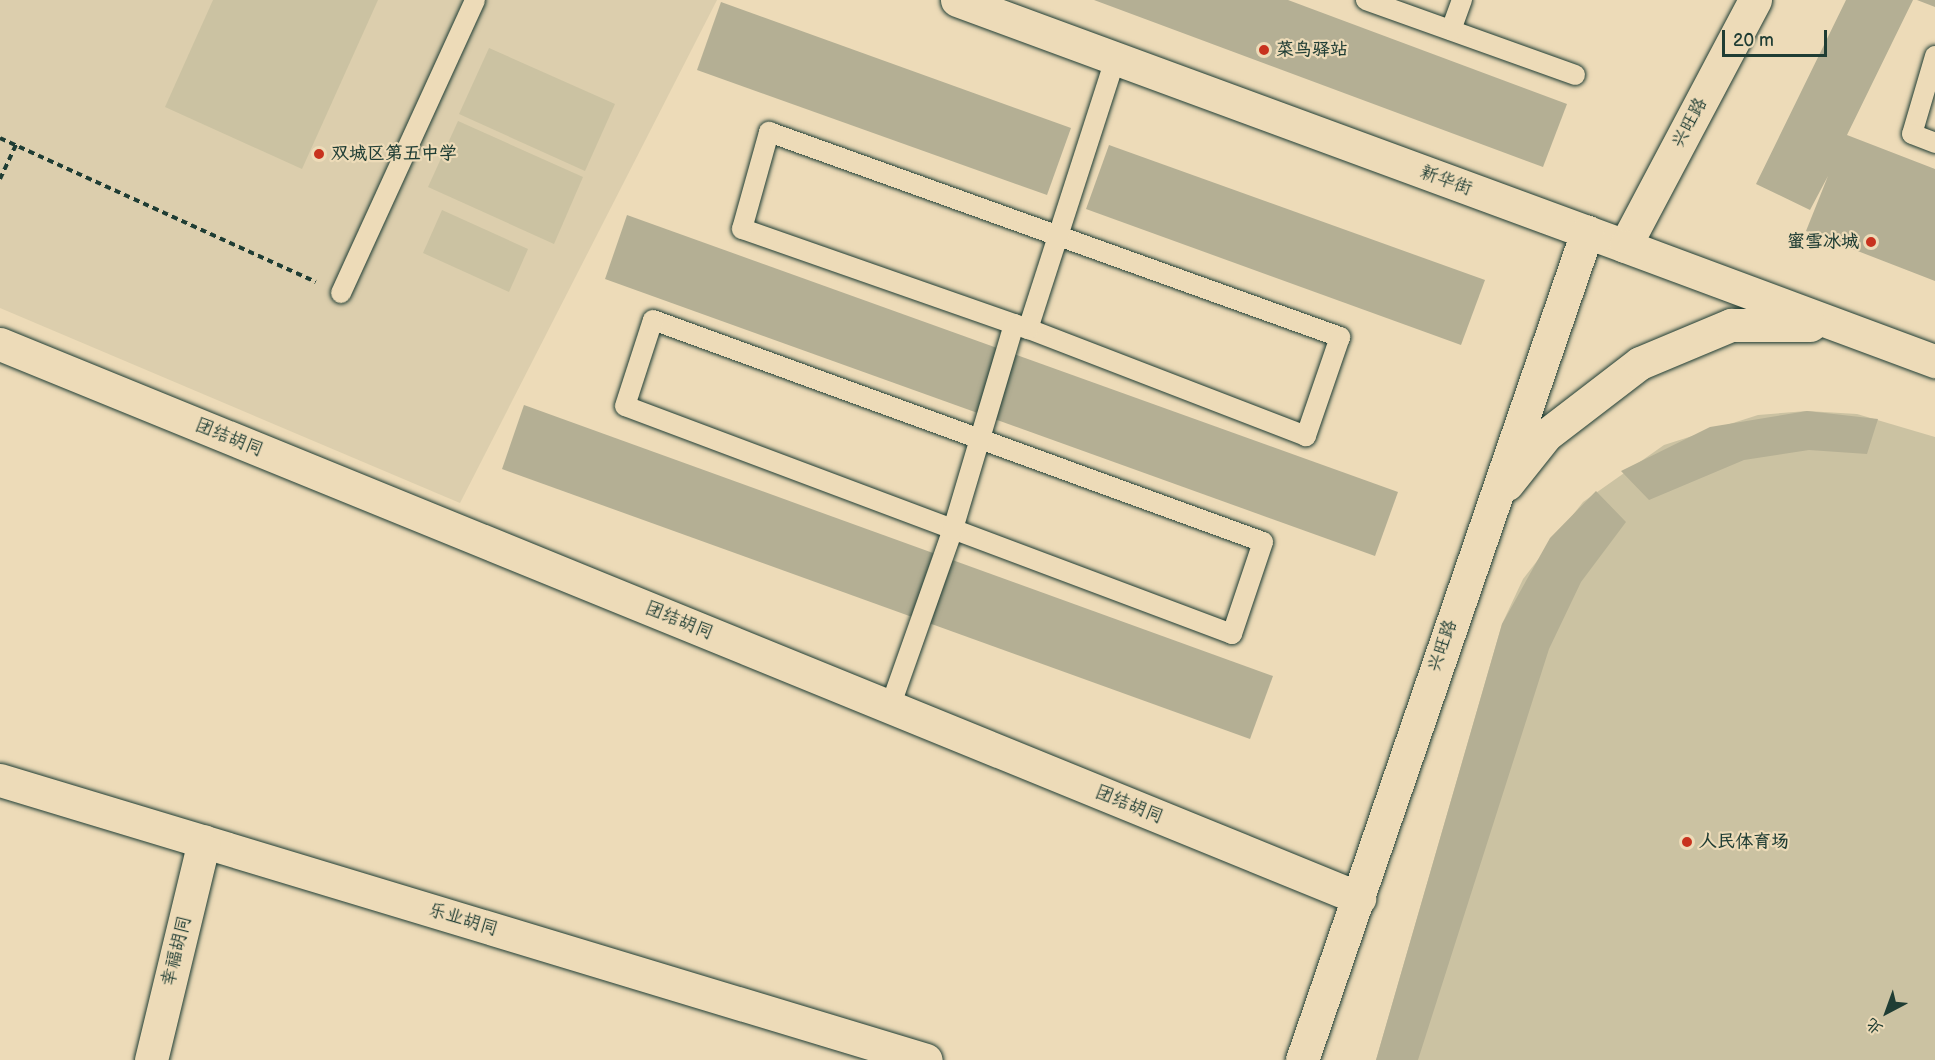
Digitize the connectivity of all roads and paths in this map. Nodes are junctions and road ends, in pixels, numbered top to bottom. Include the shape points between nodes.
1 (475, 0) edge
2 (957, 0) edge
3 (1366, 0) edge
4 (1462, 0) edge
5 (1755, 0) edge
6 (1450, 30) junction
7 (1935, 56) edge
8 (1115, 60) junction
9 (1575, 75) dead end
10 (0, 138) edge
11 (1935, 143) edge
12 (16, 145) junction
13 (0, 178) edge
14 (1587, 232) junction
15 (1059, 236) junction
16 (1625, 246) junction
17 (341, 293) joint
18 (1021, 326) junction
19 (1853, 330) junction
20 (0, 344) edge
21 (1935, 361) edge
22 (980, 438) junction
23 (1488, 513) junction
24 (953, 529) junction
25 (890, 707) junction
26 (0, 780) edge
27 (204, 842) junction
28 (1359, 898) junction
29 (151, 1060) edge
30 (926, 1060) edge
31 (1302, 1060) edge

1 - 17 lane
2 - 8 street, 新华街
3 - 6 lane
4 - 6 lane
5 - 16 street, 兴旺路
6 - 9 lane
7 - 11 lane via 1912,134
8 - 14 street, 新华街
8 - 15 lane
10 - 12 path
12 - 13 path
12 - 17 path
14 - 16 street, 新华街
14 - 23 street, 兴旺路
15 - 18 lane
15 - 18 lane via 769,132 742,229
15 - 18 lane via 1340,337 1306,436
16 - 19 street, 新华街
18 - 22 lane
19 - 21 street, 新华街
19 - 23 street via 1774,321 1731,325 1640,363 1546,435
20 - 25 street, 团结胡同
22 - 24 lane
22 - 24 lane via 1263,542 1232,634
22 - 24 lane via 652,320 625,406
23 - 28 street, 兴旺路
24 - 25 lane
25 - 28 street, 团结胡同
26 - 27 street, 乐业胡同
27 - 29 street, 幸福胡同
27 - 30 street, 乐业胡同
28 - 31 street, 兴旺路

